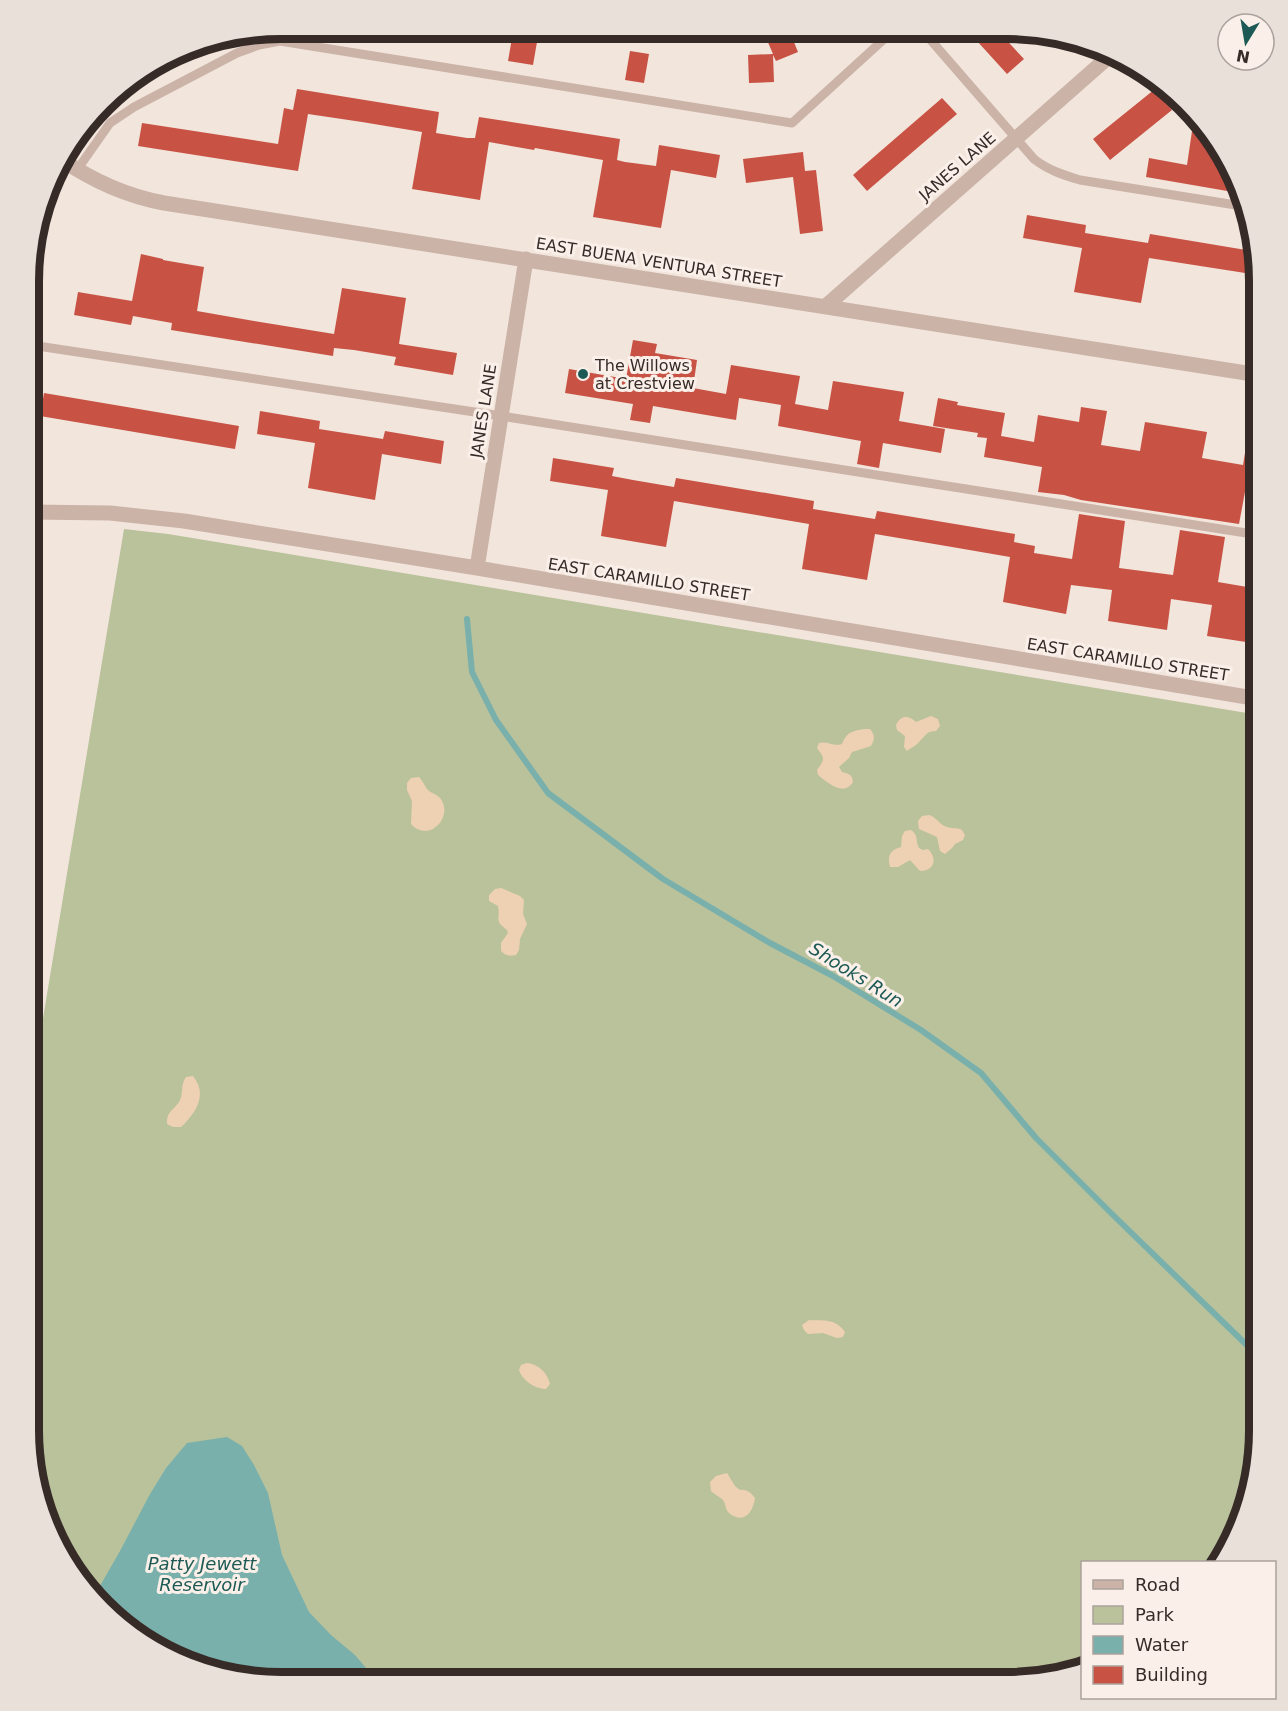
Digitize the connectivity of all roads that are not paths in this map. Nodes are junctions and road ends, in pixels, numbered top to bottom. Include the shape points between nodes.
1 (884, 39) edge
2 (930, 39) edge
3 (1105, 60) edge
4 (1016, 138) junction
5 (69, 164) edge
6 (77, 170) junction
7 (1237, 205) edge
8 (526, 259) junction
9 (826, 306) junction
10 (39, 346) edge
11 (1249, 373) edge
12 (501, 416) junction
13 (39, 512) edge
14 (1249, 533) edge
15 (477, 568) junction
16 (1249, 697) edge

1 - 6 lane via 792,123 280,41 237,53 134,106 110,123
2 - 4 lane
3 - 4 street, JANES LANE
4 - 7 lane via 1034,159 1059,174
4 - 9 street, JANES LANE
5 - 6 street, EAST BUENA VENTURA STREET
6 - 8 street, EAST BUENA VENTURA STREET via 141,198
8 - 9 street, EAST BUENA VENTURA STREET
8 - 12 street, JANES LANE
9 - 11 street, EAST BUENA VENTURA STREET
10 - 12 lane
12 - 14 lane
12 - 15 street, JANES LANE
13 - 15 street, EAST CARAMILLO STREET via 110,513 184,521
15 - 16 street, EAST CARAMILLO STREET

